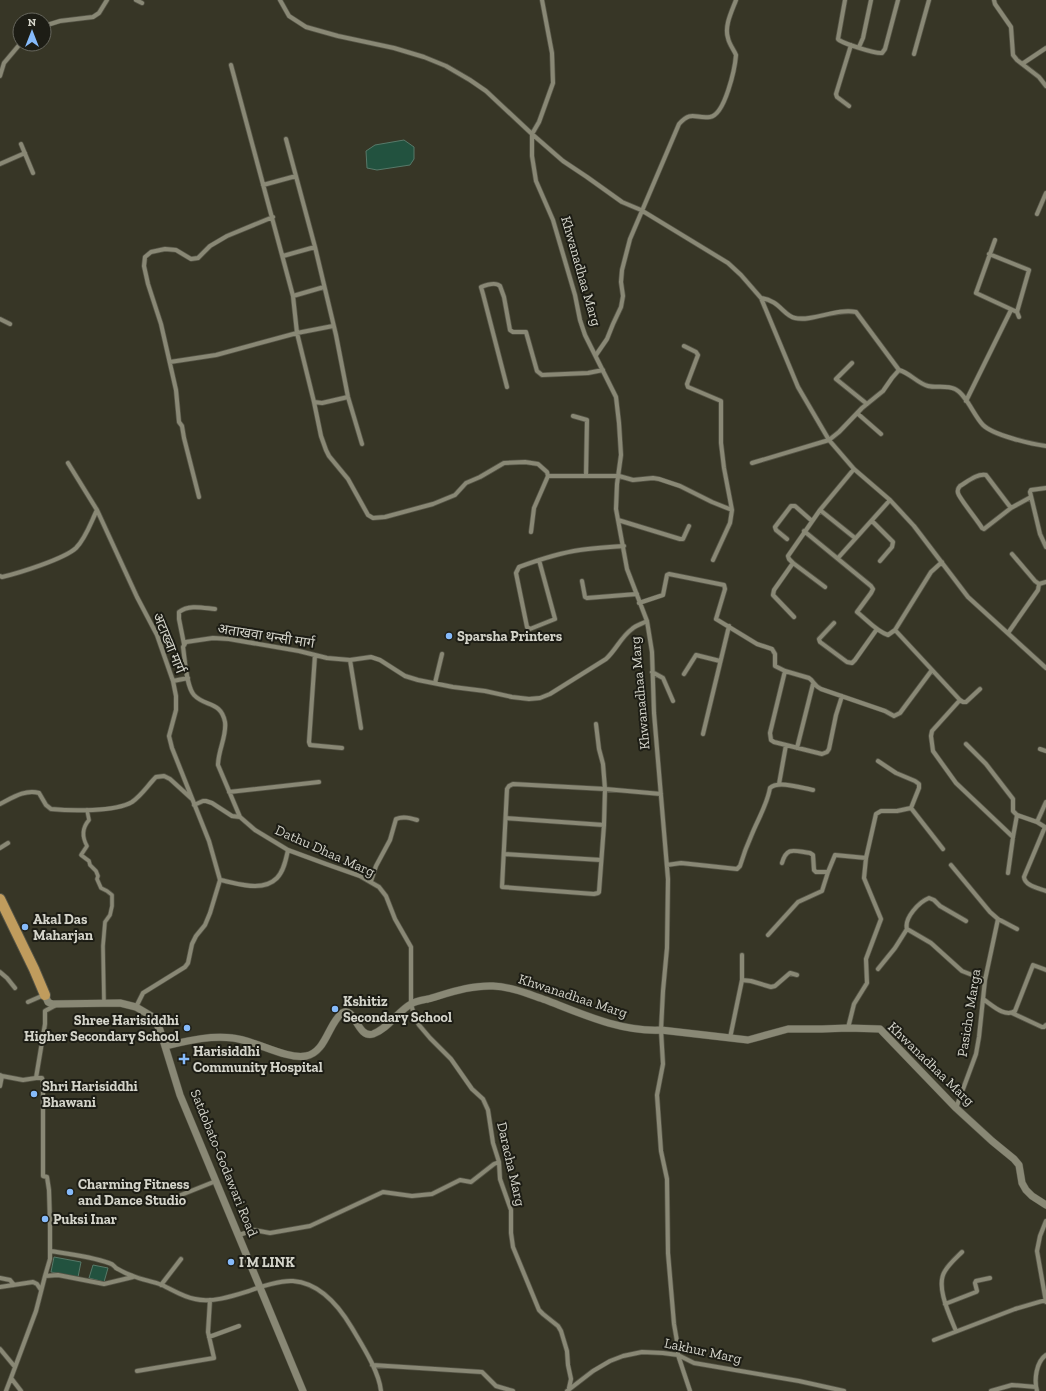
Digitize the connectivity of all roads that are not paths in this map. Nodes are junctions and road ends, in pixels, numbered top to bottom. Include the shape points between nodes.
1 (107, 0) edge
2 (136, 0) edge
3 (280, 0) edge
4 (542, 0) edge
5 (736, 0) edge
6 (845, 0) edge
7 (872, 0) edge
8 (898, 0) edge
9 (929, 0) edge
10 (994, 0) edge
11 (142, 3) dead end
12 (52, 23) edge
13 (851, 45) junction
14 (859, 47) junction
15 (1046, 48) edge
16 (13, 52) edge
17 (914, 54) dead end
18 (1022, 64) junction
19 (231, 65) dead end
20 (0, 76) edge
21 (1046, 86) edge
22 (849, 106) dead end
23 (532, 134) junction
24 (286, 139) dead end
25 (21, 144) dead end
26 (25, 153) junction
27 (0, 164) edge
28 (33, 174) dead end
29 (296, 176) junction
30 (264, 185) junction
31 (1046, 193) edge
32 (641, 210) junction
33 (1037, 214) dead end
34 (272, 217) junction
35 (995, 240) dead end
36 (315, 247) junction
37 (989, 254) junction
38 (283, 256) junction
39 (324, 287) junction
40 (293, 296) junction
41 (761, 298) junction
42 (1011, 310) junction
43 (1016, 312) junction
44 (1018, 317) dead end
45 (0, 319) edge
46 (10, 324) dead end
47 (333, 326) junction
48 (297, 334) junction
49 (684, 346) dead end
50 (596, 355) junction
51 (170, 362) junction
52 (852, 363) dead end
53 (603, 370) junction
54 (899, 370) junction
55 (507, 387) dead end
56 (348, 397) junction
57 (966, 401) junction
58 (314, 402) junction
59 (867, 404) junction
60 (857, 413) junction
61 (573, 416) dead end
62 (881, 434) dead end
63 (829, 440) junction
64 (362, 444) dead end
65 (1046, 446) edge
66 (68, 463) dead end
67 (752, 463) dead end
68 (854, 469) junction
69 (548, 476) junction
70 (586, 476) junction
71 (619, 476) junction
72 (1046, 488) edge
73 (199, 497) dead end
74 (1031, 497) junction
75 (890, 500) junction
76 (1011, 508) junction
77 (97, 510) junction
78 (732, 510) junction
79 (820, 510) junction
80 (618, 520) junction
81 (812, 521) junction
82 (872, 521) junction
83 (690, 526) dead end
84 (804, 531) junction
85 (531, 532) dead end
86 (855, 538) junction
87 (787, 539) dead end
88 (624, 546) junction
89 (1046, 547) edge
90 (1012, 554) dead end
91 (838, 558) junction
92 (539, 560) junction
93 (713, 560) dead end
94 (880, 561) dead end
95 (942, 562) junction
96 (793, 563) junction
97 (1, 576) edge
98 (582, 581) dead end
99 (1046, 582) edge
100 (1040, 584) junction
101 (825, 587) dead end
102 (637, 594) junction
103 (640, 603) junction
104 (215, 610) dead end
105 (794, 616) dead end
106 (646, 621) junction
107 (834, 623) dead end
108 (729, 626) junction
109 (877, 628) junction
110 (895, 630) junction
111 (1008, 633) junction
112 (184, 644) junction
113 (442, 654) dead end
114 (315, 655) junction
115 (350, 660) junction
116 (720, 661) junction
117 (1046, 668) edge
118 (932, 670) junction
119 (785, 671) junction
120 (652, 672) junction
121 (684, 674) dead end
122 (188, 678) junction
123 (173, 681) junction
124 (435, 683) junction
125 (813, 684) junction
126 (980, 690) dead end
127 (842, 696) junction
128 (960, 700) junction
129 (673, 701) dead end
130 (596, 724) dead end
131 (361, 728) dead end
132 (703, 734) dead end
133 (966, 744) dead end
134 (786, 745) junction
135 (342, 748) dead end
136 (797, 748) junction
137 (1040, 749) dead end
138 (1046, 752) edge
139 (878, 761) dead end
140 (319, 782) dead end
141 (780, 784) junction
142 (605, 789) junction
143 (813, 790) dead end
144 (229, 792) junction
145 (661, 794) junction
146 (192, 800) junction
147 (1046, 802) edge
148 (0, 804) edge
149 (194, 805) junction
150 (911, 808) junction
151 (87, 810) junction
152 (1017, 815) junction
153 (240, 817) junction
154 (506, 818) junction
155 (417, 820) dead end
156 (1037, 822) junction
157 (604, 825) junction
158 (1013, 837) junction
159 (8, 843) dead end
160 (0, 848) edge
161 (943, 849) dead end
162 (288, 850) junction
163 (504, 854) junction
164 (866, 858) junction
165 (601, 860) junction
166 (782, 863) dead end
167 (667, 865) junction
168 (951, 865) dead end
169 (828, 872) junction
170 (1008, 873) dead end
171 (220, 880) junction
172 (371, 881) junction
173 (1046, 891) edge
174 (0, 899) edge
175 (998, 919) junction
176 (966, 921) dead end
177 (907, 929) junction
178 (1017, 929) dead end
179 (768, 935) dead end
180 (742, 955) dead end
181 (878, 969) dead end
182 (1046, 970) edge
183 (0, 972) edge
184 (797, 975) dead end
185 (742, 980) junction
186 (985, 980) junction
187 (15, 988) dead end
188 (45, 995) junction
189 (983, 999) junction
190 (28, 1002) dead end
191 (104, 1003) junction
192 (57, 1004) junction
193 (411, 1004) junction
194 (136, 1007) junction
195 (1012, 1013) junction
196 (1046, 1025) edge
197 (848, 1028) junction
198 (661, 1030) junction
199 (730, 1038) junction
200 (165, 1046) junction
201 (1, 1076) edge
202 (36, 1078) junction
203 (0, 1086) edge
204 (956, 1108) junction
205 (499, 1162) junction
206 (216, 1181) junction
207 (166, 1201) dead end
208 (1046, 1205) edge
209 (1046, 1221) edge
210 (239, 1235) junction
211 (50, 1251) junction
212 (962, 1252) dead end
213 (181, 1258) dead end
214 (45, 1276) junction
215 (134, 1277) junction
216 (0, 1278) edge
217 (990, 1278) dead end
218 (14, 1285) junction
219 (161, 1285) junction
220 (0, 1287) edge
221 (259, 1287) junction
222 (41, 1290) junction
223 (210, 1300) junction
224 (1046, 1301) edge
225 (945, 1304) junction
226 (239, 1326) dead end
227 (956, 1331) junction
228 (209, 1337) junction
229 (934, 1340) dead end
230 (0, 1349) edge
231 (678, 1355) junction
232 (1046, 1355) edge
233 (372, 1365) junction
234 (15, 1367) junction
235 (137, 1371) dead end
236 (11, 1378) junction
237 (1036, 1389) edge
238 (568, 1390) edge
239 (6, 1391) edge
240 (21, 1391) edge
241 (303, 1391) edge
242 (381, 1391) edge
243 (513, 1391) edge
244 (690, 1391) edge
245 (844, 1391) edge
246 (991, 1391) edge

1 - 12 street via 93,18 60,20
2 - 11 street
3 - 23 street via 289,16 306,27 394,48 446,66 486,91
4 - 23 street via 552,53 553,83
5 - 32 street via 727,26 727,34 736,55 724,101 711,117 685,117 679,124
6 - 13 street via 838,39
7 - 14 street
8 - 14 street via 885,50 877,54
9 - 17 street
10 - 18 street via 1011,27 1013,55
13 - 14 street
13 - 22 street via 836,94
15 - 18 street
16 - 20 street via 4,63
18 - 21 street
19 - 30 street
23 - 32 street via 563,161 622,202
23 - 50 street, Khwanadhaa Marg via 536,181 553,220 585,335
24 - 29 street
25 - 26 street
26 - 27 street
26 - 28 street
29 - 30 street
29 - 36 street
30 - 34 street
31 - 33 street
32 - 41 street via 728,263
32 - 50 street via 622,270 621,307 607,339
34 - 38 street
34 - 51 street via 227,236 210,246 198,258 191,259 176,250 165,249 151,252 145,257 148,284
35 - 37 street
36 - 38 street
36 - 39 street
37 - 42 street via 976,293
37 - 43 street via 1029,270
38 - 40 street
39 - 40 street
39 - 47 street
40 - 48 street
41 - 54 street via 778,304 794,318 848,310 856,312
41 - 63 street via 798,387
42 - 43 street
42 - 57 street
43 - 44 street
45 - 46 street
47 - 48 street
47 - 56 street
48 - 51 street via 216,355
48 - 58 street
49 - 78 street via 698,355 688,387 721,401 721,443
50 - 53 street, Khwanadhaa Marg
51 - 73 street via 179,422
52 - 59 street via 836,378
53 - 55 street via 588,373 538,373 526,332 510,330 500,286 484,286 483,294
53 - 71 street, Khwanadhaa Marg via 616,397 621,455
54 - 57 street via 928,386 955,389
54 - 59 street via 883,391
56 - 58 street via 322,403
56 - 64 street
57 - 65 street via 983,426 991,431
58 - 69 street via 321,436 329,456 348,479 368,515 373,518 412,510 456,494 466,483 504,463 538,464
59 - 60 street
60 - 62 street
60 - 63 street
61 - 70 street via 587,420
63 - 67 street
63 - 68 street
66 - 77 street, अटाख्वा मार्ग
68 - 75 street
68 - 79 street
69 - 70 street
69 - 85 street via 534,508
70 - 71 street
71 - 78 street via 633,480 659,479
71 - 80 street, Khwanadhaa Marg via 616,502
72 - 74 street via 1031,490
74 - 76 street
74 - 89 street via 1040,534
75 - 82 street
75 - 95 street
76 - 76 street via 986,475 977,476 958,489 961,498 984,529
77 - 97 street via 77,547 68,554 18,573
77 - 123 street, अटाख्वा मार्ग via 157,635
78 - 93 street via 730,523
79 - 81 street
79 - 86 street
80 - 83 street via 680,539 685,536
80 - 88 street, Khwanadhaa Marg
81 - 84 street
81 - 87 street via 795,506 791,506 775,527
82 - 86 street
82 - 94 street via 893,542
84 - 91 street
84 - 96 street via 788,556
86 - 91 street
88 - 92 street via 579,550
88 - 102 street, Khwanadhaa Marg via 627,569
90 - 100 street
91 - 109 street via 873,589 857,612
92 - 92 street via 518,567 516,573 527,627 530,629 555,619
95 - 110 street via 931,572
95 - 111 street via 968,597
96 - 101 street
96 - 105 street via 773,595
98 - 102 street via 587,598
99 - 100 street
100 - 111 street
102 - 103 street, Khwanadhaa Marg
103 - 106 street, Khwanadhaa Marg
103 - 108 street via 663,596 669,574 724,585 716,619
104 - 112 street via 194,607 179,612 178,619
106 - 120 street, Khwanadhaa Marg via 652,652
106 - 124 street, अताखवा थन्सी मार्ग via 633,627 606,659 540,698 512,697
107 - 109 street via 819,640 852,663
108 - 116 street
108 - 119 street via 758,644 772,649 775,654 774,666
109 - 110 street via 888,635
110 - 118 street
111 - 117 street
112 - 114 street, अताखवा थन्सी मार्ग via 213,638 229,639
112 - 122 street
113 - 124 street
114 - 115 street, अताखवा थन्सी मार्ग
114 - 135 street via 308,742 317,746
115 - 124 street, अताखवा थन्सी मार्ग via 371,657 405,676
115 - 131 street
116 - 121 street via 696,655
116 - 132 street
118 - 127 street via 896,716
118 - 128 street
119 - 125 street via 809,678
119 - 134 street via 770,738 774,742
120 - 129 street via 663,678
120 - 145 street, Khwanadhaa Marg
122 - 123 street
122 - 144 street via 194,695 217,707 223,714 224,735 218,765
123 - 146 street, अटाख्वा मार्ग via 176,710 169,736
125 - 127 street
125 - 136 street
126 - 128 street via 966,702
127 - 136 street via 827,752 822,754
128 - 158 street via 932,731 933,751 956,783
130 - 142 street
133 - 152 street via 986,764 1013,800 1013,811
134 - 136 street
134 - 141 street
137 - 138 street
139 - 150 street via 919,784 919,791
140 - 144 street
141 - 143 street
141 - 167 street via 770,788 762,814 737,869 681,863
142 - 145 street
142 - 154 street via 513,784 507,789
142 - 157 street
144 - 153 street
145 - 167 street, Khwanadhaa Marg
146 - 149 street, अटाख्वा मार्ग
146 - 151 street via 164,776 156,777 132,802 119,808
147 - 156 street
148 - 151 street via 32,791 38,793 51,809
149 - 153 street via 206,801 232,816
149 - 171 street, अटाख्वा मार्ग via 209,841
150 - 161 street
150 - 164 street via 881,811 876,814
151 - 191 street via 89,820 84,826 83,840 88,846 80,855 89,861 96,871 101,888 112,895 110,915 105,922 103,946
152 - 156 street
152 - 158 street
153 - 162 street, Dathu Dhaa Marg via 255,830
154 - 157 street
154 - 163 street
155 - 172 street via 396,819 390,840
156 - 173 street via 1045,827 1024,880 1027,884
157 - 165 street
158 - 170 street
159 - 160 street
162 - 171 street via 280,873 269,883 249,886
162 - 172 street, Dathu Dhaa Marg
163 - 165 street
163 - 165 street via 502,887 594,894 600,892
164 - 169 street via 835,855
164 - 197 street via 864,878 881,919 866,959 866,982 854,1004
166 - 169 street via 787,852 810,853 814,870
167 - 198 street, Khwanadhaa Marg via 667,948
168 - 175 street
169 - 179 street via 822,891 798,902
171 - 194 street via 210,913 192,944 188,963 143,994
172 - 193 street, Dathu Dhaa Marg via 386,896 395,919 411,947
174 - 188 main road
175 - 178 street
175 - 186 street, Pasicho Marga
176 - 177 street via 928,898 907,920
177 - 181 street
177 - 186 street via 930,943 962,971
180 - 185 street
182 - 195 street via 1033,966
183 - 187 street
184 - 185 street via 790,973 771,987
185 - 199 street
186 - 189 street, Pasicho Marga
188 - 190 street
188 - 192 street via 48,1002
189 - 195 street via 1002,1012
189 - 204 street, Pasicho Marga via 976,1054
191 - 192 street, Satdobato-Godawari Road
191 - 194 street, Satdobato-Godawari Road
192 - 202 street via 45,1011
193 - 198 street, Khwanadhaa Marg via 462,989 493,986 522,991 630,1029
193 - 200 street, Khwanadhaa Marg via 373,1034 361,1030 353,1016 348,1013 342,1014 316,1052 305,1056 292,1056 234,1038 205,1038
193 - 205 street, Daracha Marg via 419,1025 483,1099 488,1110
194 - 200 street, Satdobato-Godawari Road via 153,1017
195 - 196 street via 1042,1027
197 - 199 street, Khwanadhaa Marg via 788,1029 748,1040
197 - 204 street, Khwanadhaa Marg via 880,1029
198 - 199 street, Khwanadhaa Marg
198 - 231 street via 663,1064 657,1095 661,1151 667,1179 668,1253
200 - 206 street, Satdobato-Godawari Road via 180,1094
201 - 202 street via 23,1080
201 - 203 street
202 - 211 street via 42,1078 43,1082 43,1176 47,1177 49,1190
204 - 208 street, Khwanadhaa Marg via 1014,1159 1026,1190
205 - 210 street via 471,1182 460,1180 432,1194 412,1196 383,1192 310,1226 270,1233 254,1230
205 - 238 street, Daracha Marg via 500,1179 511,1210 511,1233 515,1254 539,1310 561,1331 571,1379
206 - 207 street
206 - 210 street, Satdobato-Godawari Road
209 - 224 street via 1038,1251
210 - 221 street, Satdobato-Godawari Road
211 - 214 street
211 - 215 street via 89,1257 112,1264
212 - 225 street via 944,1271 942,1283
213 - 219 street
214 - 215 street via 58,1275 104,1284
214 - 222 street
215 - 219 street
216 - 218 street via 10,1280
217 - 225 street via 976,1281 976,1292
218 - 220 street
218 - 222 street via 33,1282
219 - 223 street via 197,1300
221 - 223 street via 233,1296
221 - 233 street via 291,1280 306,1283 318,1290 334,1302
221 - 241 street, Satdobato-Godawari Road
222 - 234 street via 36,1312
223 - 228 street
224 - 227 street via 1015,1309
225 - 227 street
226 - 228 street
227 - 229 street
228 - 235 street via 213,1359
230 - 234 street
231 - 238 street, Lakhur Marg via 642,1352 623,1356 593,1371
231 - 244 street
231 - 245 street, Lakhur Marg via 694,1363
232 - 237 street via 1038,1365
233 - 242 street
233 - 243 street via 482,1372 496,1386
234 - 236 street
236 - 239 street
236 - 240 street
237 - 246 street via 1012,1385

